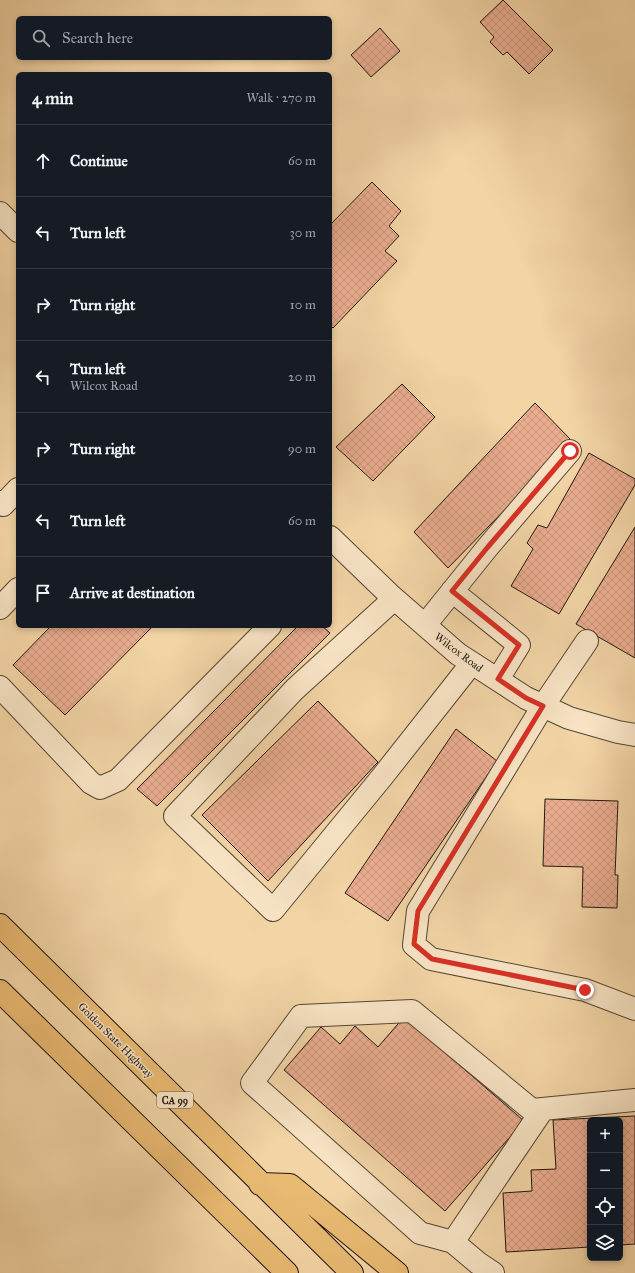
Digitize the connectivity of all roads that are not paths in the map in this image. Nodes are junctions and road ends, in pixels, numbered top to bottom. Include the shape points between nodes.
1 (570, 451) dead end
2 (16, 492) edge
3 (0, 502) edge
4 (334, 549) edge
5 (16, 591) edge
6 (452, 591) junction
7 (394, 599) junction
8 (0, 608) edge
9 (425, 625) junction
10 (268, 628) edge
11 (587, 641) dead end
12 (472, 663) junction
13 (498, 679) junction
14 (0, 687) edge
15 (543, 706) junction
16 (632, 728) edge
17 (0, 925) edge
18 (0, 991) edge
19 (635, 1009) edge
20 (635, 1100) edge
21 (543, 1109) junction
22 (260, 1184) junction
23 (453, 1242) junction
24 (287, 1273) edge
25 (352, 1273) edge
26 (397, 1273) edge
27 (493, 1273) edge

1 - 6 street
2 - 3 street via 3,505
4 - 7 street, Wilcox Road
5 - 8 street
6 - 9 street
6 - 13 street via 519,645
7 - 9 street, Wilcox Road
7 - 12 street via 295,689 175,816 273,910
9 - 12 street, Wilcox Road
10 - 14 street via 118,780 100,788 91,783
11 - 15 street
12 - 13 street, Wilcox Road
13 - 15 street, Wilcox Road
15 - 16 street, Wilcox Road via 569,718
15 - 19 street via 418,911 414,944 432,959 585,990
17 - 22 highway, Golden State Highway / CA 99
18 - 24 highway
20 - 21 street
21 - 23 street
21 - 23 street via 532,1110 412,1011 302,1016 252,1083 420,1233
22 - 25 highway, Golden State Highway / CA 99
22 - 26 highway via 290,1185
23 - 27 street

